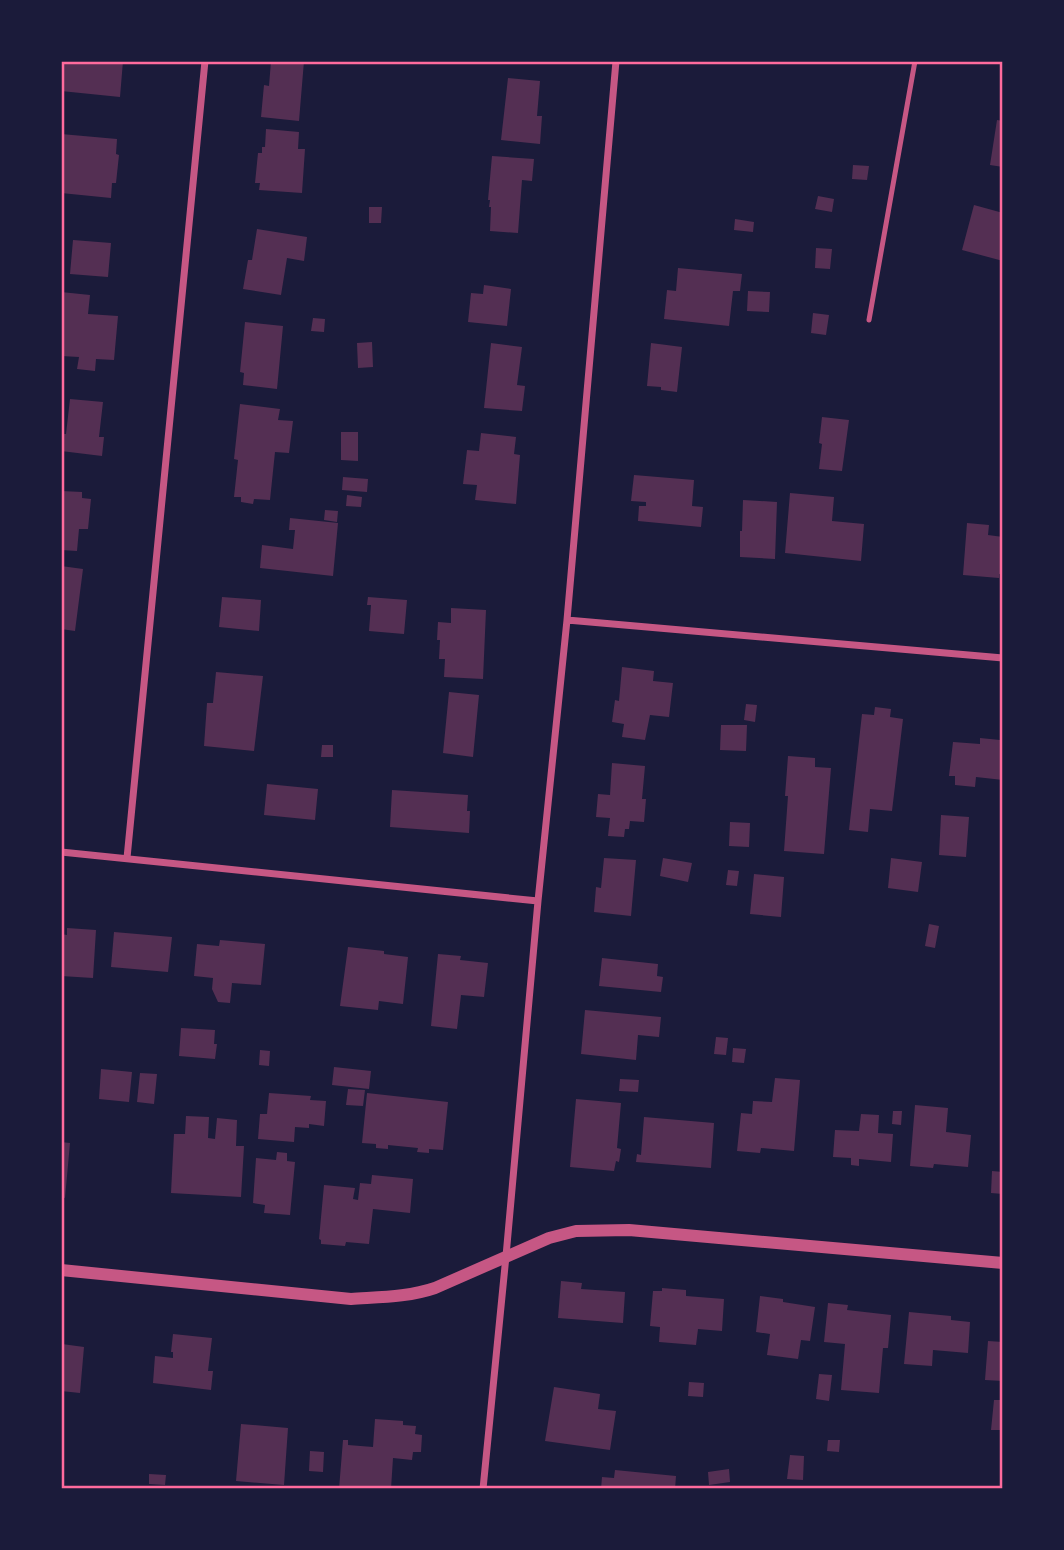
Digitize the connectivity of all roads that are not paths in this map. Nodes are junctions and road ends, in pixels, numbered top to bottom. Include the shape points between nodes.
1 (205, 61) edge
2 (616, 61) edge
3 (915, 61) edge
4 (869, 320) dead end
5 (567, 620) junction
6 (1003, 658) edge
7 (61, 852) edge
8 (127, 859) junction
9 (538, 901) junction
10 (506, 1256) junction
11 (1003, 1263) edge
12 (61, 1270) edge
13 (483, 1489) edge

1 - 8 street
2 - 5 street
3 - 4 lane
5 - 6 street
5 - 9 street
7 - 8 street
8 - 9 street
9 - 10 street
10 - 11 street via 576,1231 629,1230
10 - 12 street via 425,1292 351,1299
10 - 13 street

